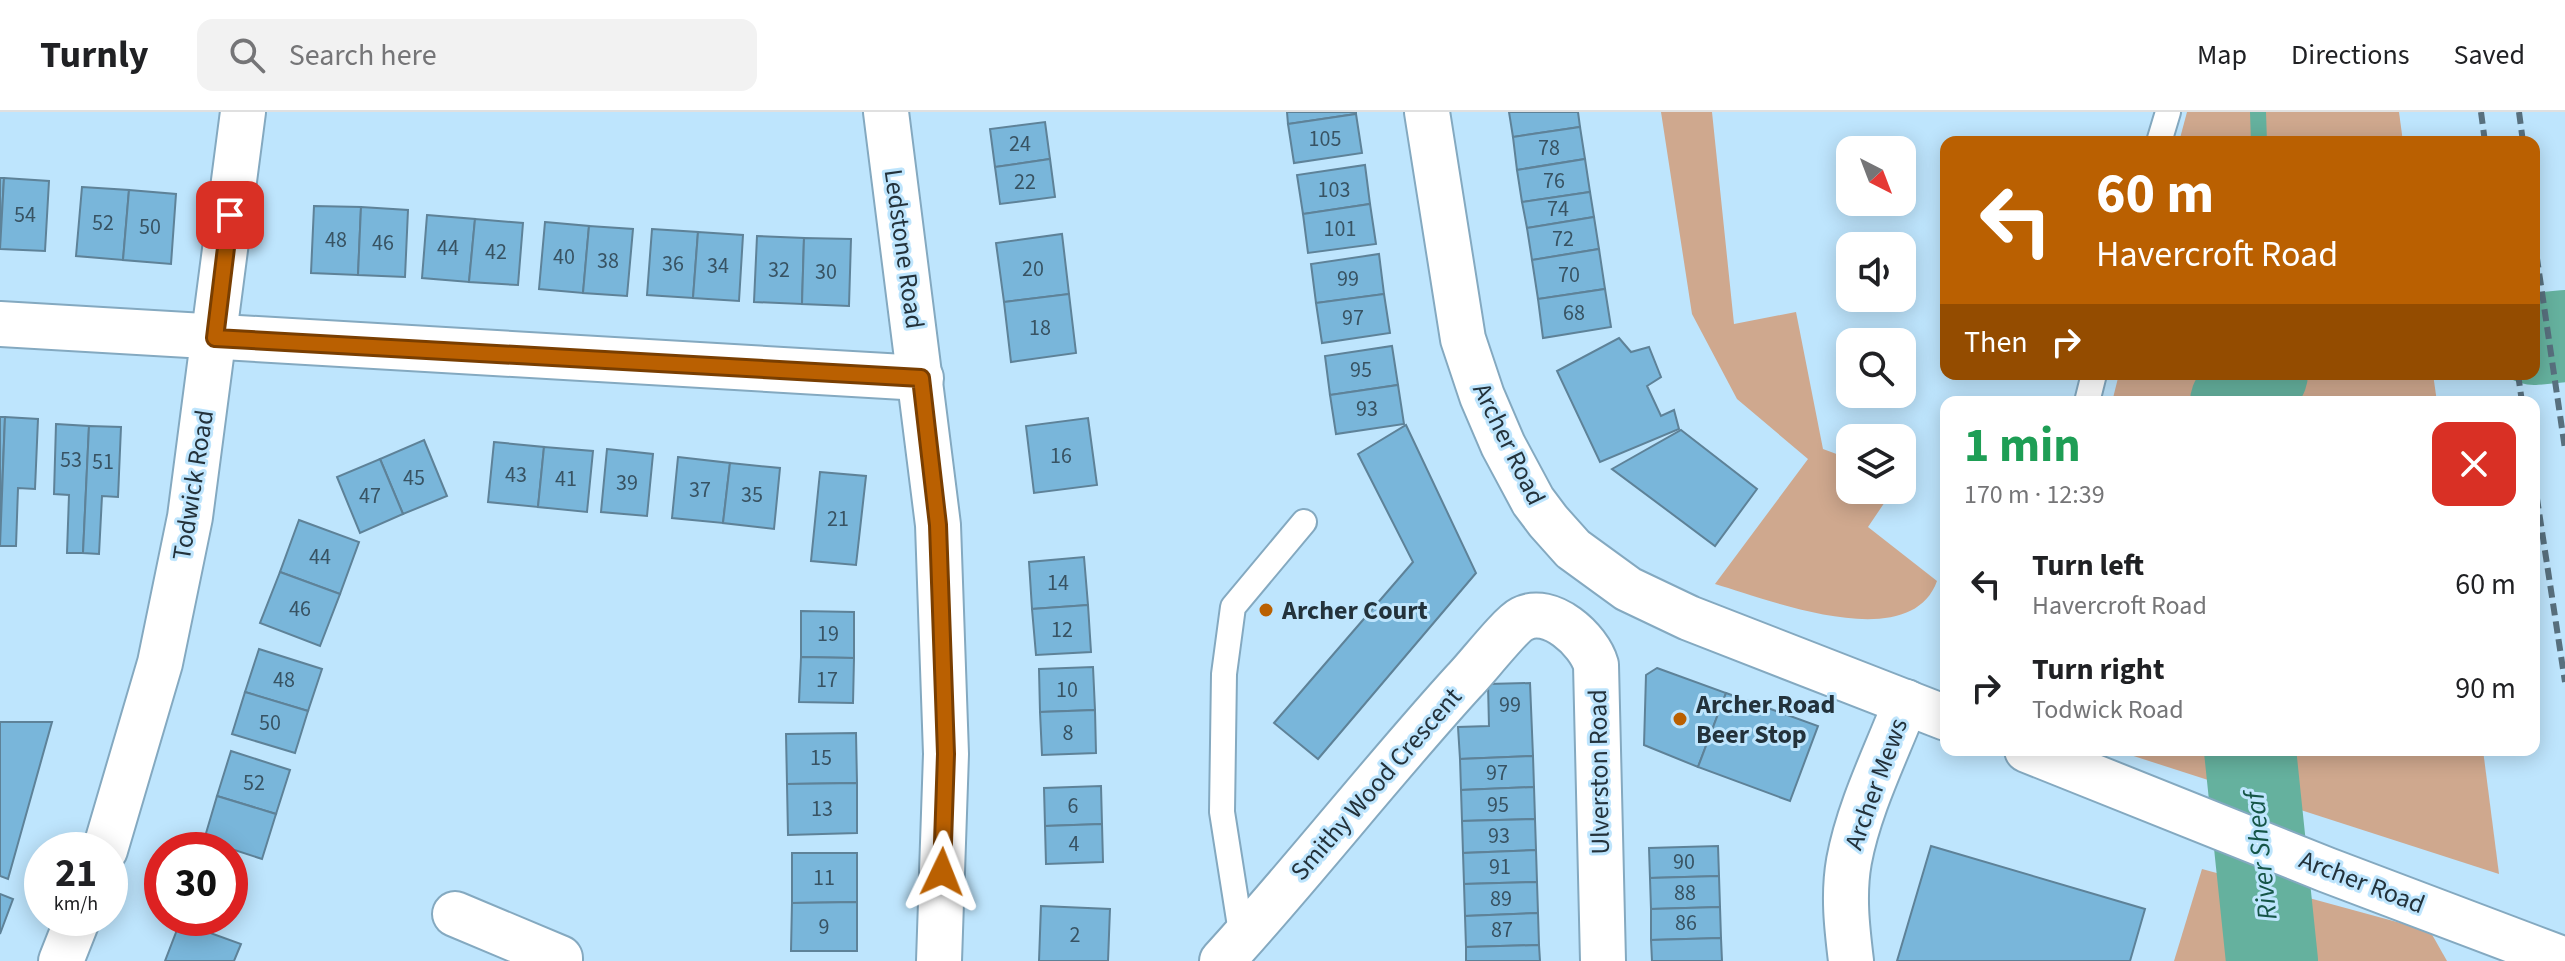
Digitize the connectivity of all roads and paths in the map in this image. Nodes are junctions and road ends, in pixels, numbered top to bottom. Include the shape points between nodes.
1 (243, 112) edge
2 (886, 112) edge
3 (1427, 112) edge
4 (2168, 112) edge
5 (2161, 136) edge
6 (0, 324) edge
7 (215, 338) junction
8 (921, 378) junction
9 (1304, 522) dead end
10 (1536, 617) joint
11 (1906, 702) junction
12 (1940, 716) edge
13 (2050, 756) edge
14 (110, 832) edge
15 (455, 914) dead end
16 (71, 936) edge
17 (1232, 950) edge
18 (2565, 960) edge
19 (61, 961) edge
20 (560, 961) edge
21 (939, 961) edge
22 (1603, 961) edge
23 (1851, 961) edge

1 - 7 street, Todwick Road
2 - 8 street, Ledstone Road
3 - 11 street, Archer Road via 1463,339 1503,445 1548,521 1573,549 1628,589
4 - 5 lane
6 - 7 street
7 - 8 street
7 - 14 street, Todwick Road via 190,517 160,663
8 - 21 street, Ledstone Road via 938,525 946,739
9 - 17 lane via 1233,607 1224,674 1222,812
10 - 17 street, Smithy Wood Crescent via 1521,619 1484,659
10 - 22 street, Ulverston Road via 1554,620 1580,637 1596,665
11 - 12 street, Archer Road
11 - 23 street, Archer Mews via 1848,863
13 - 18 street, Archer Road
15 - 20 street
16 - 19 street

